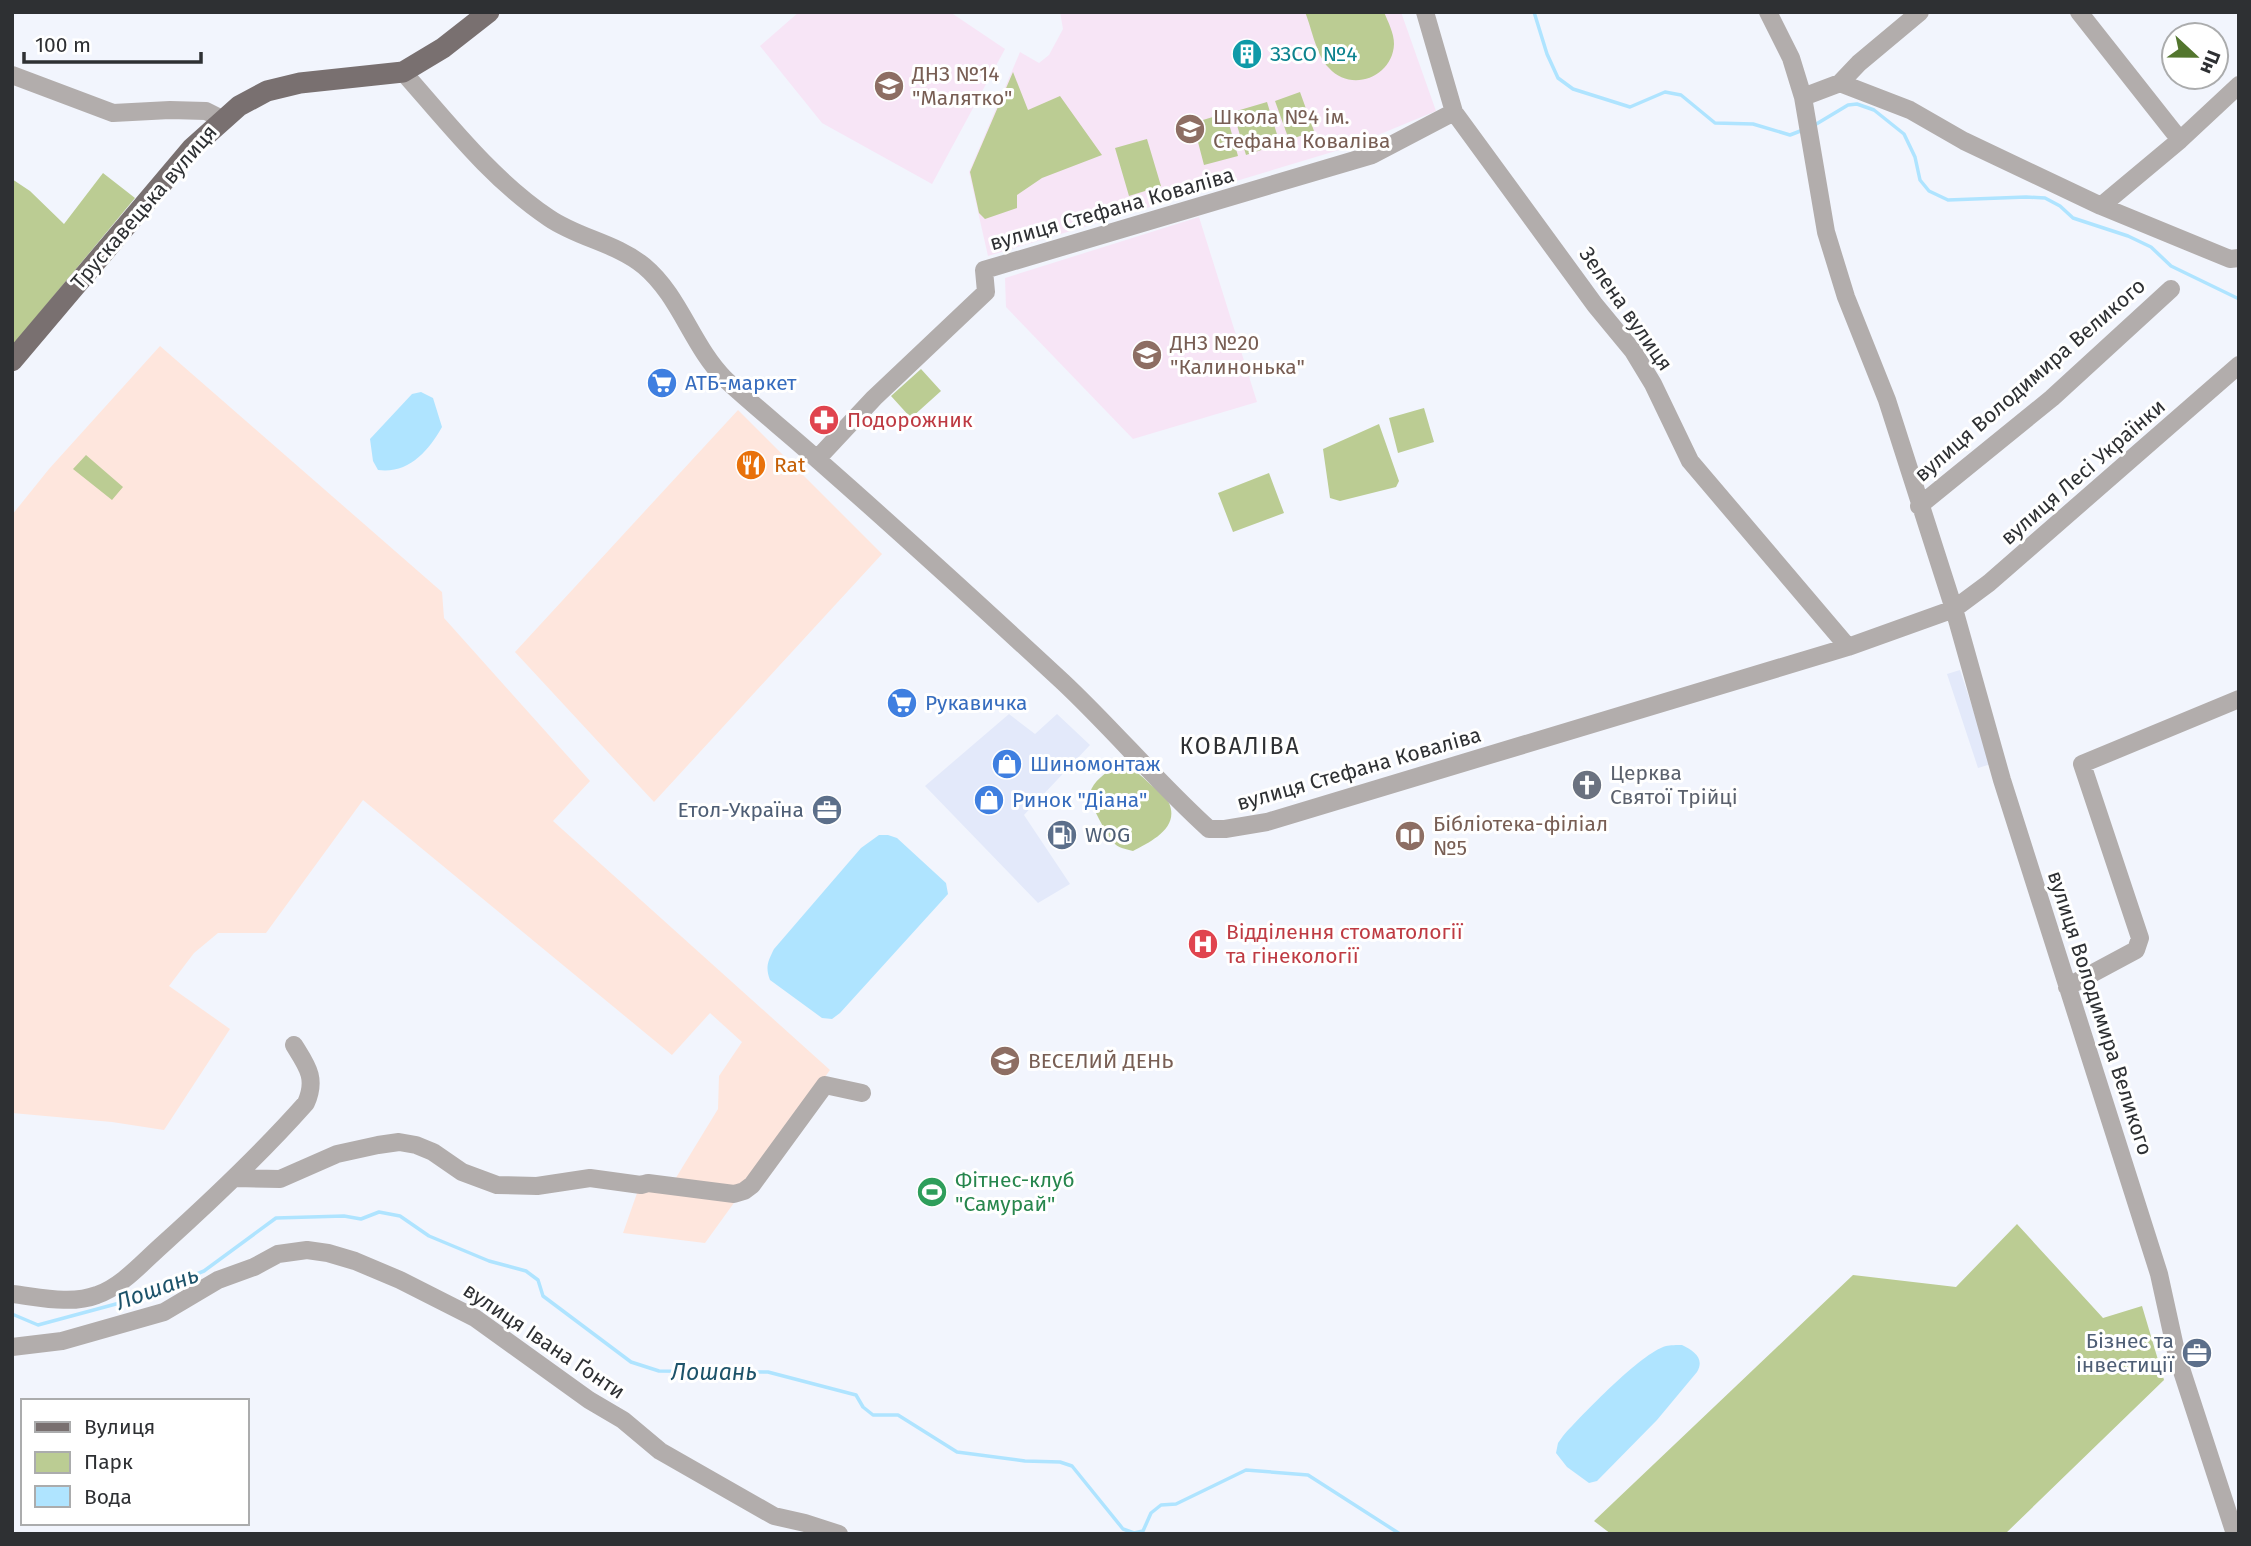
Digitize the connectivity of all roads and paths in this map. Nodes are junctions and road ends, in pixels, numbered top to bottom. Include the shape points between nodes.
1 (489, 12) edge
2 (1425, 12) edge
3 (1768, 12) edge
4 (1920, 12) edge
5 (2079, 12) edge
6 (403, 72) junction
7 (12, 75) edge
8 (1840, 83) junction
9 (2239, 85) edge
10 (1803, 96) junction
11 (1454, 111) junction
12 (222, 119) junction
13 (2180, 140) junction
14 (2101, 206) junction
15 (2239, 258) edge
16 (2171, 289) dead end
17 (12, 361) edge
18 (2239, 365) edge
19 (817, 459) junction
20 (1919, 506) junction
21 (1954, 609) junction
22 (1848, 646) junction
23 (2239, 699) edge
24 (2067, 987) junction
25 (294, 1045) dead end
26 (862, 1093) dead end
27 (236, 1178) junction
28 (12, 1294) edge
29 (12, 1347) edge
30 (839, 1534) edge
31 (2235, 1534) edge

1 - 6 main road, Трускавецька вулиця
2 - 11 street, Зелена вулиця
3 - 10 street, вулиця Володимира Великого via 1791,58
4 - 8 street
5 - 13 street
6 - 12 main road, Трускавецька вулиця via 284,86 253,97
6 - 19 street, вулиця Стефана Коваліва via 524,201 563,226 643,265 724,377
7 - 12 street via 113,113 206,111
8 - 10 street
8 - 14 street via 1910,110
9 - 13 street
10 - 20 street, вулиця Володимира Великого via 1826,232 1887,400
11 - 19 street, вулиця Стефана Коваліва via 1372,155 984,270 986,292
11 - 22 street, Зелена вулиця via 1633,351 1690,461
12 - 17 main road, Трускавецька вулиця via 192,148
13 - 14 street
14 - 15 street via 2230,259
16 - 20 street, вулиця Володимира Великого via 2052,398
18 - 21 street, вулиця Лесі Українки
19 - 22 street, вулиця Стефана Коваліва via 1065,684 1209,829 1267,822
20 - 21 street, вулиця Володимира Великого
21 - 22 street, вулиця Стефана Коваліва
21 - 24 street, вулиця Володимира Великого
23 - 24 street via 2082,764 2140,944 2137,950
24 - 31 street, вулиця Володимира Великого via 2159,1274 2177,1356
25 - 27 street via 312,1080 306,1103
26 - 27 street via 825,1085 752,1185 734,1194 590,1178 537,1186 497,1185 462,1172 433,1152 399,1142 337,1154 280,1179
27 - 28 street via 135,1270 99,1295 73,1300
29 - 30 street, вулиця Івана Ґонти via 62,1341 164,1312 218,1280 278,1254 328,1253 378,1270 475,1318 623,1420 660,1451 774,1516

